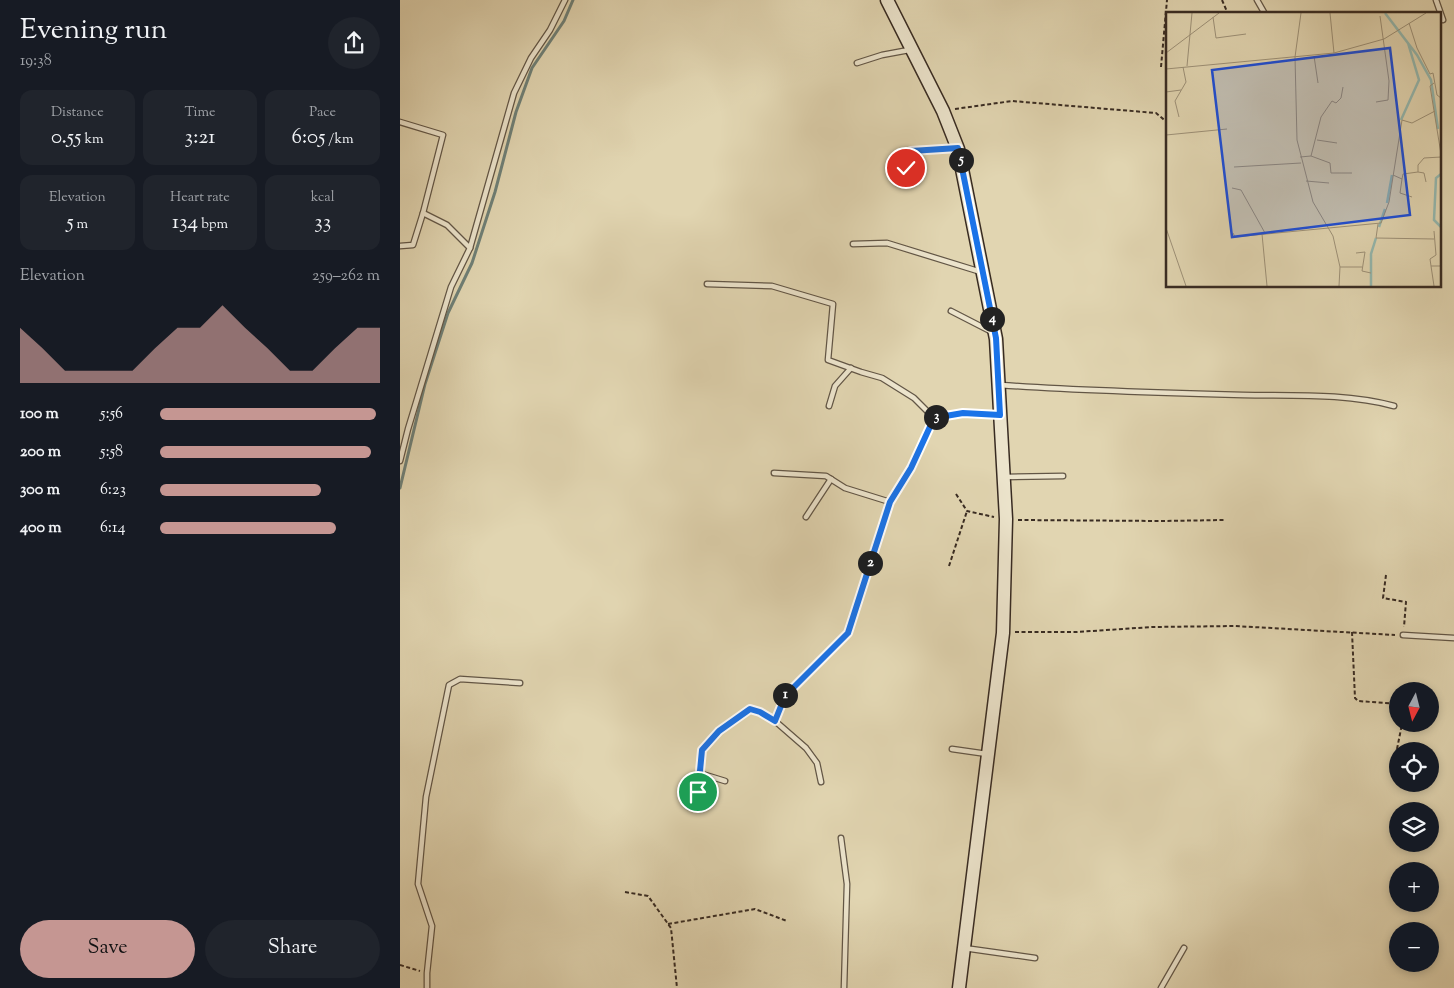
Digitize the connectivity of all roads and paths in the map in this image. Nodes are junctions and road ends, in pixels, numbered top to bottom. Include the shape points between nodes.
1 (565, 0) edge
2 (887, 0) edge
3 (1167, 0) edge
4 (1222, 0) edge
5 (1257, 0) edge
6 (1436, 0) edge
7 (1227, 12) edge
8 (1264, 12) edge
9 (1440, 12) edge
10 (1442, 17) edge
11 (1443, 20) dead end
12 (912, 49) junction
13 (857, 63) dead end
14 (1161, 67) dead end
15 (943, 111) junction
16 (1166, 121) edge
17 (400, 122) edge
18 (958, 148) junction
19 (906, 168) dead end
20 (423, 213) junction
21 (853, 244) dead end
22 (400, 246) edge
23 (470, 248) junction
24 (982, 273) junction
25 (707, 284) dead end
26 (951, 311) dead end
27 (995, 334) junction
28 (850, 368) junction
29 (999, 384) junction
30 (829, 406) dead end
31 (1394, 406) dead end
32 (1000, 415) junction
33 (934, 418) junction
34 (400, 462) edge
35 (774, 473) dead end
36 (1063, 476) dead end
37 (1005, 477) junction
38 (831, 479) junction
39 (956, 494) dead end
40 (890, 502) junction
41 (967, 511) junction
42 (806, 517) dead end
43 (1006, 520) junction
44 (1224, 520) dead end
45 (949, 566) dead end
46 (1386, 575) dead end
47 (1352, 632) junction
48 (1003, 633) junction
49 (1403, 636) junction
50 (1454, 638) edge
51 (520, 683) dead end
52 (1389, 703) edge
53 (775, 721) junction
54 (952, 750) dead end
55 (988, 754) junction
56 (699, 773) junction
57 (725, 781) dead end
58 (821, 782) dead end
59 (698, 792) dead end
60 (841, 838) dead end
61 (626, 892) dead end
62 (787, 921) dead end
63 (668, 924) junction
64 (964, 948) junction
65 (1184, 948) dead end
66 (1035, 958) dead end
67 (400, 965) edge
68 (427, 973) junction
69 (427, 988) edge
70 (678, 988) edge
71 (844, 988) edge
72 (959, 988) edge
73 (1161, 988) edge

1 - 23 lane via 514,93
2 - 12 street
3 - 14 path
4 - 7 path
5 - 8 lane
6 - 9 lane
10 - 11 lane
12 - 13 lane
12 - 15 street
15 - 16 path via 1012,101 1156,113
15 - 18 street
17 - 20 lane via 443,135
18 - 19 lane via 911,151
18 - 24 street
20 - 22 lane via 412,245
20 - 23 lane via 447,225
21 - 24 lane via 887,243
23 - 34 lane via 451,287
24 - 27 street
25 - 28 lane via 772,286 834,304 828,360
26 - 27 lane
27 - 29 street
28 - 30 lane via 835,386
28 - 33 lane via 882,378 914,398
29 - 31 lane via 1072,390 1320,397 1371,400
29 - 32 street
32 - 33 lane via 963,413
32 - 37 street
33 - 40 lane via 911,468
35 - 38 lane
36 - 37 lane
37 - 43 street
38 - 40 lane via 845,488
38 - 42 lane
39 - 41 path
40 - 53 lane via 848,633 785,696
41 - 43 path
41 - 45 path
43 - 44 path
43 - 48 street
46 - 49 path via 1383,598 1406,602
47 - 48 path via 1234,626
47 - 49 path
47 - 52 path via 1355,698
48 - 55 street
49 - 50 lane
51 - 68 lane via 460,679 449,685 426,797 418,884 432,926
53 - 56 lane via 750,709 719,731 702,750
53 - 58 lane via 806,748 817,763
54 - 55 lane
55 - 64 street
56 - 57 lane
56 - 59 lane
60 - 71 lane via 847,884
61 - 63 path via 648,896
62 - 63 path via 755,909
63 - 70 path
64 - 66 lane
64 - 72 street
65 - 73 lane
67 - 68 path
68 - 69 lane

